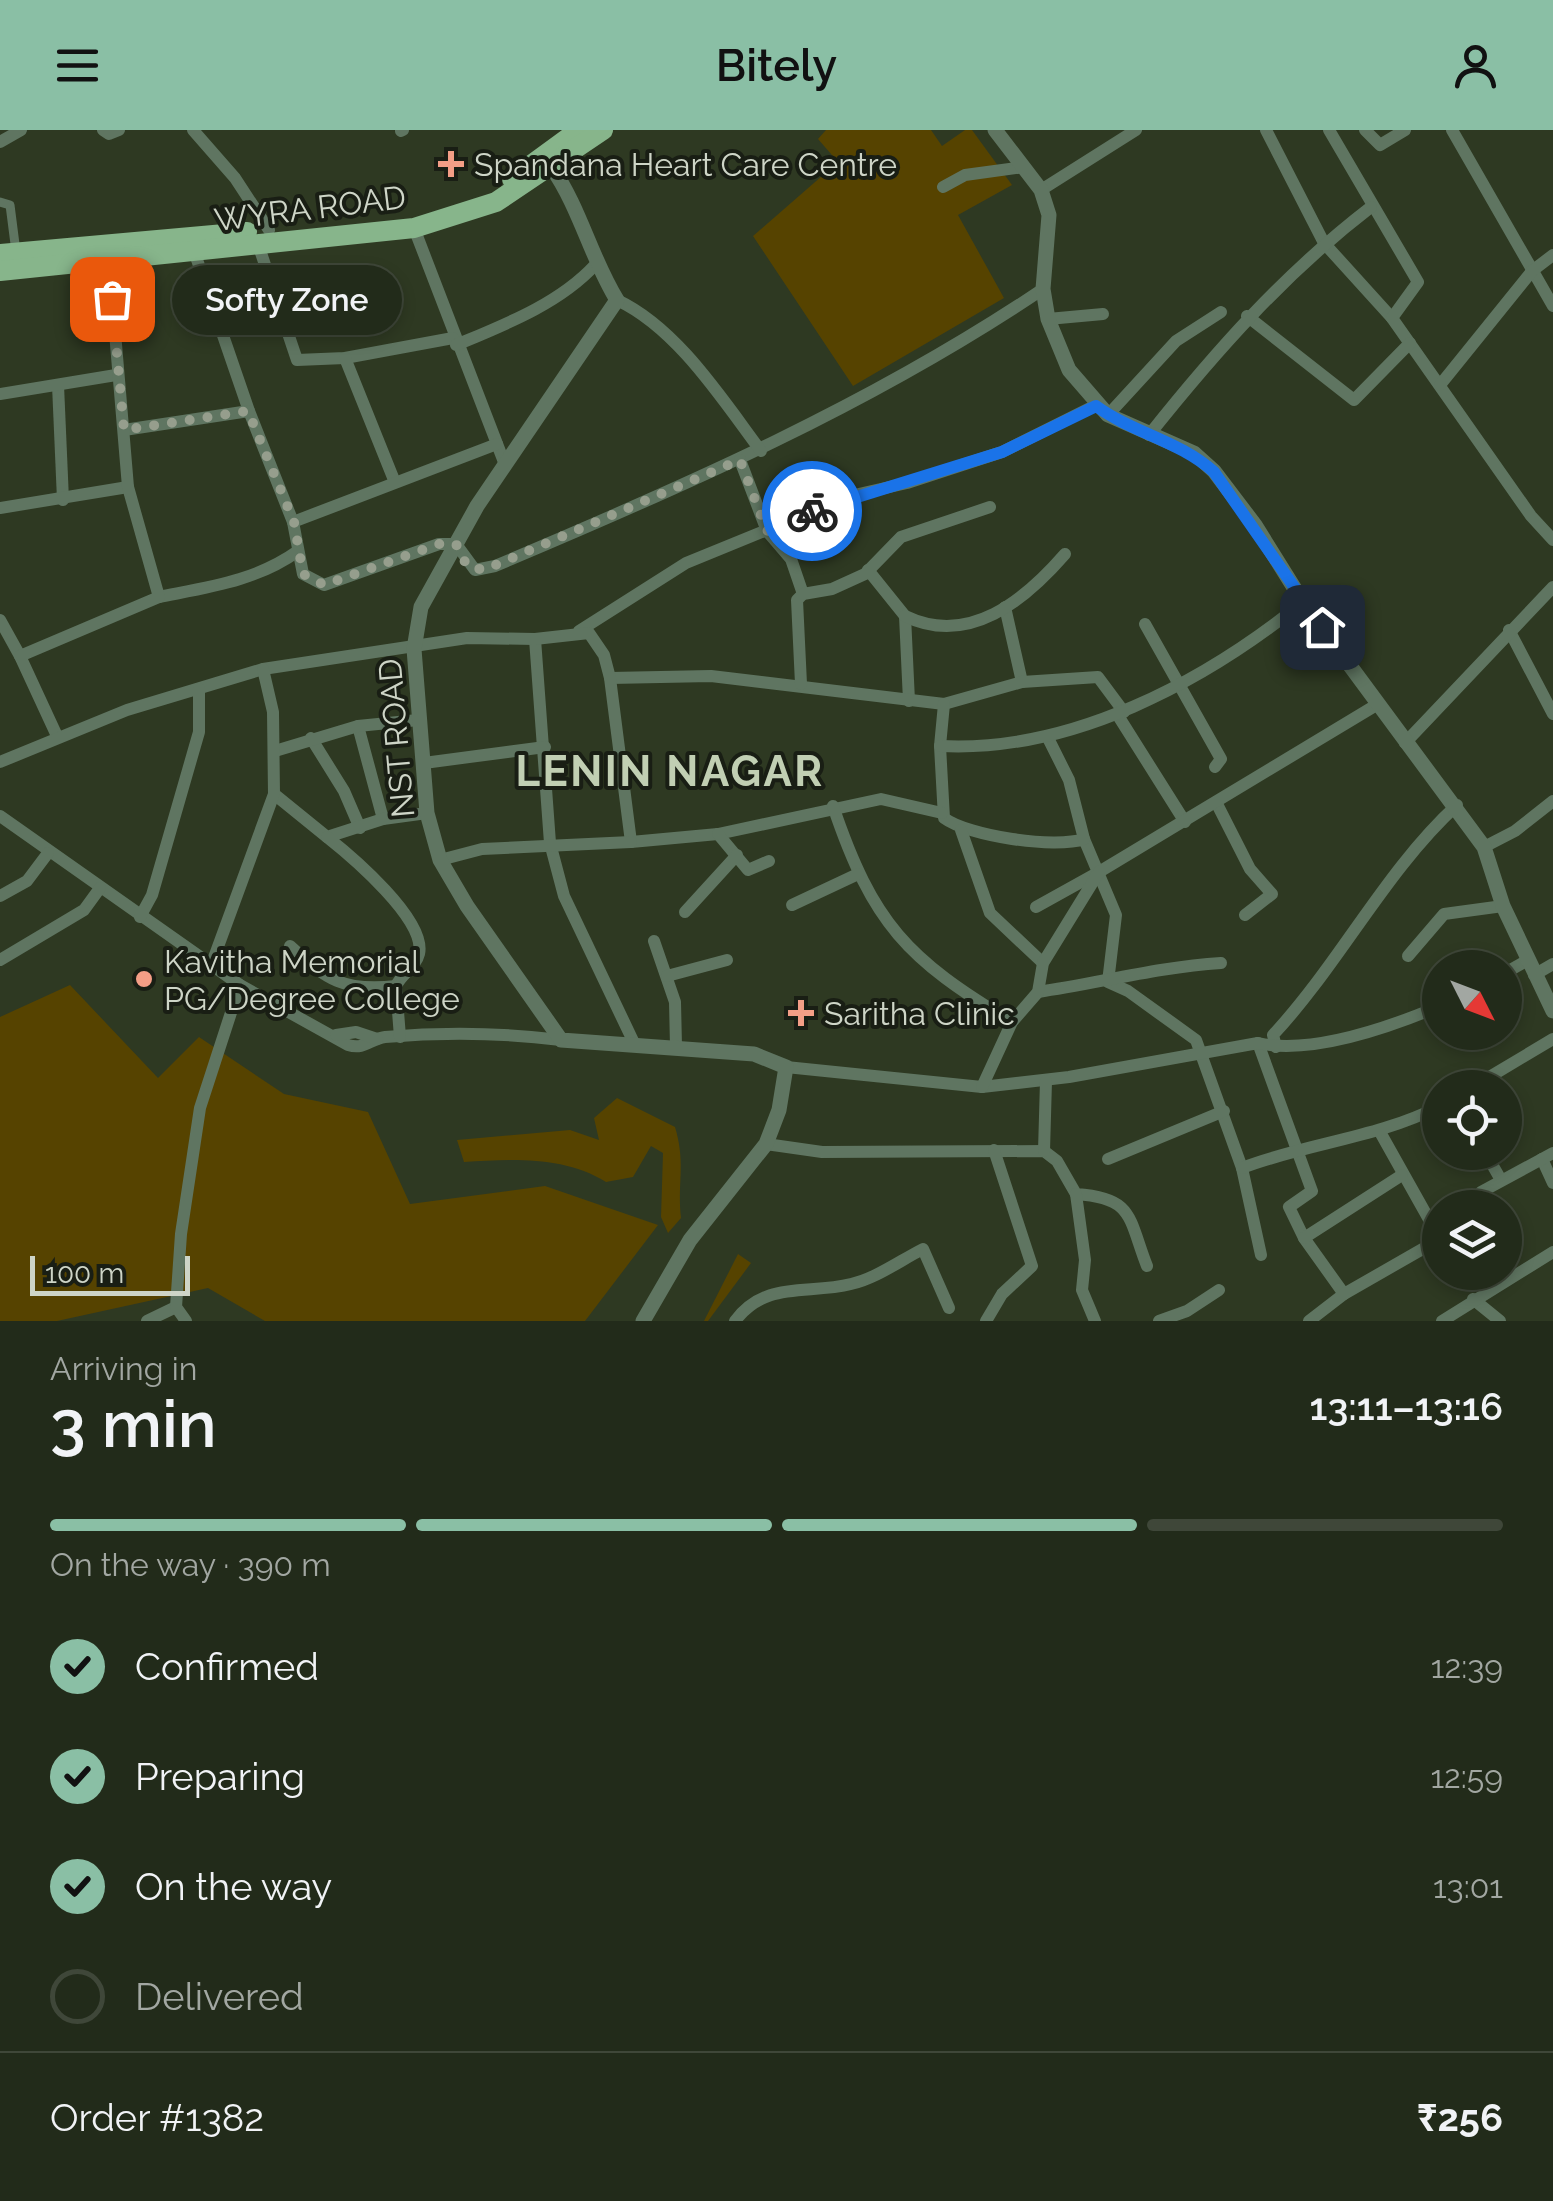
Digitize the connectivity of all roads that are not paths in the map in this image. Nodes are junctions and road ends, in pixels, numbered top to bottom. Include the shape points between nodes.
1 (21, 130) edge
2 (103, 130) edge
3 (119, 130) edge
4 (193, 130) edge
5 (996, 130) edge
6 (1136, 130) edge
7 (1266, 130) edge
8 (1329, 130) edge
9 (1366, 130) edge
10 (1405, 130) edge
11 (1452, 130) edge
12 (580, 135) edge
13 (0, 142) edge
14 (1024, 167) junction
15 (552, 168) junction
16 (943, 187) dead end
17 (1041, 190) junction
18 (0, 202) edge
19 (1372, 207) junction
20 (414, 228) junction
21 (320, 232) junction
22 (264, 237) junction
23 (1324, 244) junction
24 (194, 251) junction
25 (8, 254) edge
26 (1553, 254) edge
27 (109, 261) junction
28 (595, 265) junction
29 (0, 271) edge
30 (1532, 271) junction
31 (1043, 289) junction
32 (617, 300) junction
33 (1553, 306) edge
34 (1222, 312) dead end
35 (1103, 314) dead end
36 (1248, 316) junction
37 (1392, 318) junction
38 (1048, 319) junction
39 (454, 341) junction
40 (1410, 343) junction
41 (344, 358) junction
42 (116, 376) junction
43 (1440, 385) junction
44 (58, 386) junction
45 (0, 394) edge
46 (1102, 410) junction
47 (248, 411) junction
48 (124, 430) junction
49 (1149, 436) junction
50 (496, 444) junction
51 (762, 451) junction
52 (740, 460) junction
53 (504, 462) junction
54 (394, 480) junction
55 (128, 487) junction
56 (64, 500) junction
57 (990, 507) dead end
58 (0, 508) edge
59 (294, 522) junction
60 (767, 531) junction
61 (1553, 540) edge
62 (456, 544) junction
63 (298, 551) junction
64 (1065, 554) dead end
65 (868, 570) junction
66 (1553, 587) edge
67 (803, 594) junction
68 (160, 597) junction
69 (1303, 602) junction
70 (1004, 607) junction
71 (905, 616) junction
72 (0, 620) edge
73 (1145, 624) dead end
74 (1509, 630) junction
75 (577, 632) junction
76 (535, 639) junction
77 (414, 650) junction
78 (20, 656) junction
79 (263, 669) junction
80 (610, 678) junction
81 (1022, 682) junction
82 (1182, 682) junction
83 (800, 684) junction
84 (199, 689) junction
85 (909, 702) junction
86 (944, 704) junction
87 (1378, 704) junction
88 (1121, 713) junction
89 (1553, 714) edge
90 (418, 720) junction
91 (358, 726) junction
92 (57, 736) junction
93 (1047, 736) junction
94 (312, 738) junction
95 (1405, 743) junction
96 (940, 746) junction
97 (545, 747) junction
98 (276, 751) junction
99 (0, 762) edge
100 (424, 763) junction
101 (1215, 767) dead end
102 (274, 794) junction
103 (1553, 801) edge
104 (1216, 802) junction
105 (1456, 805) junction
106 (833, 806) junction
107 (427, 813) junction
108 (942, 813) junction
109 (0, 816) edge
110 (383, 819) junction
111 (1185, 822) junction
112 (360, 828) junction
113 (960, 830) junction
114 (718, 834) junction
115 (327, 837) junction
116 (1084, 840) junction
117 (631, 842) junction
118 (550, 843) junction
119 (1484, 847) junction
120 (48, 853) junction
121 (737, 855) junction
122 (440, 860) junction
123 (769, 861) dead end
124 (1099, 872) junction
125 (858, 874) junction
126 (100, 888) junction
127 (4, 889) edge
128 (792, 905) dead end
129 (1504, 906) junction
130 (1036, 907) dead end
131 (685, 912) dead end
132 (1246, 915) dead end
133 (140, 917) junction
134 (654, 941) dead end
135 (290, 946) dead end
136 (1408, 956) dead end
137 (0, 960) edge
138 (727, 960) dead end
139 (212, 963) junction
140 (1043, 963) junction
141 (1221, 963) dead end
142 (1553, 964) edge
143 (1531, 968) junction
144 (1522, 970) edge
145 (666, 976) junction
146 (1108, 982) junction
147 (240, 984) junction
148 (396, 986) junction
149 (1038, 992) junction
150 (1553, 1011) edge
151 (1422, 1012) edge
152 (1012, 1022) junction
153 (400, 1037) junction
154 (1553, 1038) edge
155 (562, 1040) junction
156 (1258, 1043) junction
157 (636, 1045) junction
158 (676, 1046) junction
159 (1276, 1047) junction
160 (1203, 1055) junction
161 (786, 1067) junction
162 (1501, 1070) edge
163 (1046, 1081) junction
164 (982, 1088) junction
165 (1224, 1111) junction
166 (1422, 1114) edge
167 (1380, 1132) junction
168 (766, 1144) junction
169 (994, 1150) junction
170 (1298, 1150) junction
171 (1044, 1152) junction
172 (1548, 1156) edge
173 (1108, 1160) dead end
174 (1242, 1168) junction
175 (1496, 1170) edge
176 (1402, 1174) junction
177 (1501, 1180) junction
178 (1553, 1182) edge
179 (1489, 1190) edge
180 (1076, 1194) junction
181 (1422, 1208) edge
182 (1304, 1238) junction
183 (1422, 1249) edge
184 (1553, 1252) edge
185 (1261, 1255) dead end
186 (1146, 1266) dead end
187 (1220, 1290) dead end
188 (1344, 1294) junction
189 (1473, 1298) junction
190 (176, 1307) junction
191 (949, 1308) dead end
192 (1092, 1319) edge
193 (147, 1321) edge
194 (186, 1321) edge
195 (643, 1321) edge
196 (735, 1321) edge
197 (986, 1321) edge
198 (1158, 1321) edge
199 (1309, 1321) edge
200 (1442, 1321) edge
201 (1500, 1321) edge

1 - 13 street
2 - 3 street
4 - 22 street via 235,178
5 - 14 street
6 - 17 street
7 - 23 street
8 - 19 street
9 - 10 street via 1380,144
11 - 30 street
12 - 15 main road, WYRA ROAD
12 - 21 main road, WYRA ROAD via 463,204
14 - 16 street via 965,175
14 - 17 street
15 - 20 main road, WYRA ROAD via 496,202
15 - 28 street
17 - 31 street via 1049,216
18 - 25 street via 10,205
19 - 23 street
19 - 37 street via 1418,282
20 - 21 main road, WYRA ROAD
20 - 39 street
21 - 22 main road, WYRA ROAD
22 - 24 main road, WYRA ROAD
22 - 25 main road, WYRA ROAD
22 - 41 street via 297,360
23 - 36 street
23 - 37 street
24 - 27 main road, WYRA ROAD
24 - 47 street
26 - 30 street
27 - 29 main road, WYRA ROAD
27 - 42 street
28 - 32 street
28 - 39 street via 518,318
30 - 33 street
30 - 43 street
31 - 38 street
31 - 51 street via 910,374
32 - 51 street via 668,337
32 - 53 street, NST ROAD
34 - 46 street via 1176,341
35 - 38 street
36 - 40 street via 1354,400
36 - 49 street
37 - 40 street
38 - 46 street via 1069,370
39 - 41 street
39 - 50 street
40 - 43 street
41 - 54 street
42 - 44 street
42 - 48 street
43 - 61 street
44 - 45 street
44 - 56 street
46 - 49 street
46 - 60 street via 1002,452 850,496
47 - 48 street
47 - 59 street
48 - 55 street
49 - 69 street via 1194,454 1214,472
50 - 53 street
50 - 54 street
51 - 52 street
52 - 60 street
52 - 62 street via 484,570 467,566
53 - 62 street, NST ROAD
54 - 59 street
55 - 56 street
55 - 68 street
56 - 58 street
57 - 65 street via 901,537
59 - 63 street
60 - 67 street via 791,558
60 - 75 street via 686,563
62 - 63 street via 420,549 324,585 303,574
62 - 77 street, NST ROAD via 421,607
63 - 68 street via 236,582
64 - 70 street via 1025,596
65 - 67 street via 832,589
65 - 71 street
66 - 74 street
67 - 83 street via 797,600
68 - 78 street
69 - 82 street via 1251,644
69 - 87 street
70 - 71 street via 963,626 921,624
70 - 81 street
71 - 85 street
72 - 78 street
73 - 82 street
74 - 89 street
74 - 95 street
75 - 76 street
75 - 80 street via 589,633
76 - 77 street via 467,638
76 - 97 street
77 - 79 street
77 - 90 street, NST ROAD
78 - 92 street
79 - 84 street
79 - 98 street
80 - 83 street via 711,676
80 - 117 street
81 - 86 street
81 - 88 street via 1098,677
82 - 88 street
82 - 101 street via 1220,759
83 - 85 street
84 - 92 street
84 - 133 street via 199,732
85 - 86 street
86 - 96 street
87 - 95 street
87 - 104 street
88 - 93 street
88 - 111 street
90 - 91 street
90 - 100 street, NST ROAD
91 - 94 street
91 - 110 street
92 - 99 street
93 - 96 street via 994,748
93 - 116 street via 1068,780
94 - 98 street
94 - 112 street
95 - 105 street
96 - 108 street
97 - 100 street
97 - 118 street
98 - 102 street
100 - 107 street, NST ROAD
102 - 115 street
102 - 139 street
103 - 119 street
104 - 111 street
104 - 132 street via 1250,868 1272,894
105 - 119 street
105 - 159 street via 1413,848 1333,964 1273,1035
106 - 108 street via 880,798
106 - 114 street
106 - 125 street
107 - 110 street
107 - 122 street, NST ROAD
108 - 113 street
109 - 120 street
110 - 112 street
111 - 124 street
112 - 115 street
113 - 116 street via 1065,846
113 - 140 street via 990,913
114 - 117 street
114 - 121 street
115 - 148 street via 386,890 418,940 416,961
116 - 124 street
117 - 118 street
118 - 122 street
118 - 157 street via 564,896
119 - 129 street
120 - 126 street
120 - 127 street via 28,881
121 - 123 street via 748,870
121 - 131 street
122 - 155 street, NST ROAD
124 - 130 street
124 - 140 street
124 - 146 street via 1116,915
125 - 128 street
125 - 152 street via 905,946 942,979
126 - 133 street
126 - 137 street via 84,910
129 - 136 street via 1444,914
129 - 143 street
133 - 139 street
134 - 145 street
135 - 148 street via 352,989
138 - 145 street
139 - 147 street
140 - 149 street
141 - 146 street
142 - 143 street
143 - 144 street
143 - 150 street
145 - 158 street via 675,1002
146 - 149 street
146 - 160 street via 1196,1040
147 - 153 street via 360,1048
147 - 190 street via 200,1108
148 - 153 street
149 - 152 street
151 - 159 street via 1356,1036
152 - 164 street
153 - 155 street
154 - 162 street
155 - 157 street
156 - 159 street
156 - 160 street
156 - 170 street
157 - 158 street
158 - 161 street via 754,1054
160 - 163 street
160 - 165 street
161 - 164 street
161 - 168 street
163 - 164 street
163 - 171 street
165 - 173 street
165 - 174 street
166 - 167 street
167 - 170 street
167 - 176 street
168 - 169 street via 822,1152
168 - 195 street via 690,1240
169 - 171 street
169 - 197 street via 1032,1266 1002,1294
170 - 174 street
170 - 182 street via 1312,1192 1289,1207
171 - 180 street
172 - 177 street
172 - 178 street
174 - 185 street
175 - 177 street
176 - 181 street
176 - 182 street
177 - 179 street
180 - 186 street via 1107,1196 1124,1207
180 - 192 street via 1082,1290
182 - 188 street
183 - 188 street
184 - 189 street
187 - 198 street
188 - 199 street
189 - 200 street
189 - 201 street
190 - 193 street
190 - 194 street
191 - 196 street via 923,1250 852,1284 777,1290 746,1306

